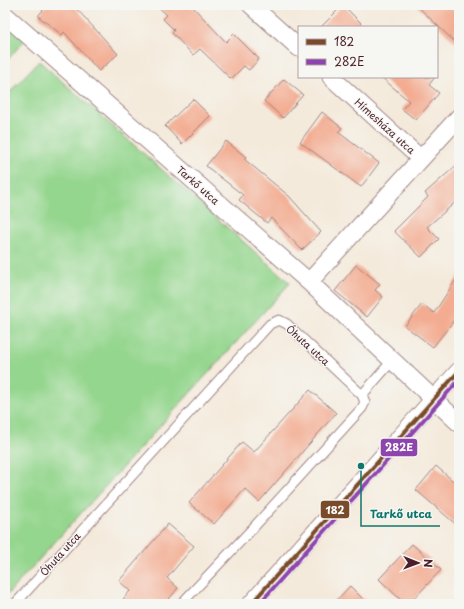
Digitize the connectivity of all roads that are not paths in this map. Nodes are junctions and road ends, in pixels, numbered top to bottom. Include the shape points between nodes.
1 (251, 5) edge
2 (5, 15) edge
3 (298, 47) edge
4 (332, 78) edge
5 (459, 117) edge
6 (421, 159) junction
7 (309, 282) junction
8 (392, 361) junction
9 (459, 371) edge
10 (362, 394) junction
11 (433, 400) junction
12 (459, 423) edge
13 (14, 604) edge
14 (181, 604) edge
15 (251, 604) edge

1 - 3 street
2 - 7 street, Tarkő utca
4 - 6 street, Hímesháza utca
5 - 6 street
6 - 7 street
7 - 8 street, Tarkő utca
8 - 10 lane
8 - 11 street, Tarkő utca
9 - 11 street
10 - 13 lane, Óhuta utca via 287,324 279,320 270,324
10 - 14 lane via 366,402 362,408
11 - 12 street, Tarkő utca
11 - 15 street

